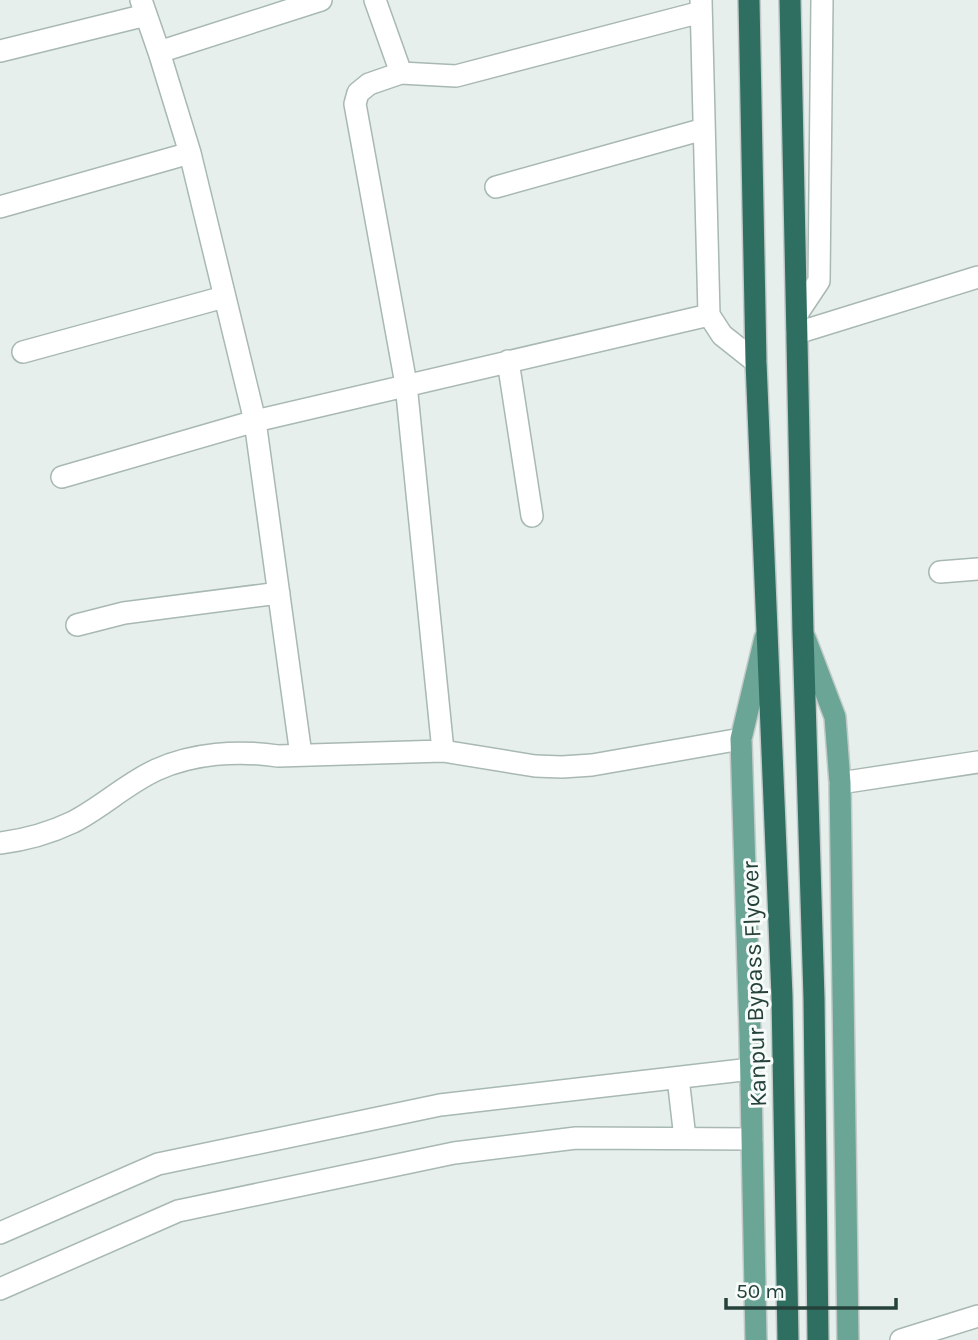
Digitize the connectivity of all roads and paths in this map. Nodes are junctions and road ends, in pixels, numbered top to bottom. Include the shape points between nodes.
1 (321, 0) edge
2 (375, 0) edge
3 (749, 0) edge
4 (790, 0) edge
5 (822, 0) edge
6 (701, 6) edge
7 (143, 7) edge
8 (0, 51) edge
9 (159, 52) junction
10 (401, 73) junction
11 (704, 130) junction
12 (190, 153) junction
13 (496, 187) dead end
14 (0, 207) edge
15 (978, 277) edge
16 (224, 297) junction
17 (709, 315) junction
18 (797, 323) junction
19 (23, 352) dead end
20 (508, 360) junction
21 (756, 362) junction
22 (406, 384) junction
23 (255, 421) junction
24 (62, 477) dead end
25 (533, 516) dead end
26 (978, 569) edge
27 (940, 572) dead end
28 (279, 593) junction
29 (77, 625) dead end
30 (767, 627) junction
31 (803, 633) junction
32 (741, 739) junction
33 (443, 751) junction
34 (301, 755) junction
35 (978, 762) edge
36 (840, 782) junction
37 (0, 843) edge
38 (751, 1069) junction
39 (678, 1078) junction
40 (685, 1138) junction
41 (752, 1139) junction
42 (0, 1233) edge
43 (0, 1289) edge
44 (978, 1316) edge
45 (756, 1340) edge
46 (788, 1340) edge
47 (818, 1340) edge
48 (848, 1340) edge
49 (901, 1340) edge

1 - 9 street
2 - 10 street
3 - 21 highway, Kanpur Bypass Flyover
4 - 18 highway
5 - 18 street via 819,281
6 - 10 street via 456,76
6 - 11 street
7 - 8 street
7 - 9 street
9 - 12 street
10 - 22 street via 369,84 358,93 355,104
11 - 13 street
11 - 17 street
12 - 14 street
12 - 16 street
15 - 18 street
16 - 19 street
16 - 23 street
17 - 20 street
17 - 21 street via 722,335
18 - 31 highway
20 - 22 street
20 - 25 street
21 - 30 highway, Kanpur Bypass Flyover
22 - 23 street
22 - 33 street
23 - 24 street
23 - 28 street
26 - 27 street
28 - 29 street via 124,613
28 - 34 street
30 - 32 main road
30 - 46 highway, Kanpur Bypass Flyover via 782,996
31 - 36 main road via 835,717
31 - 47 highway
32 - 33 street via 562,767
32 - 38 main road
33 - 34 street
34 - 37 street via 256,753 184,759 138,780 72,822
35 - 36 street
36 - 48 main road
38 - 39 street
38 - 41 main road
39 - 40 street
39 - 42 street via 440,1105 158,1164
40 - 41 street
40 - 43 street via 576,1138 454,1153 178,1211
41 - 45 main road
44 - 49 street

